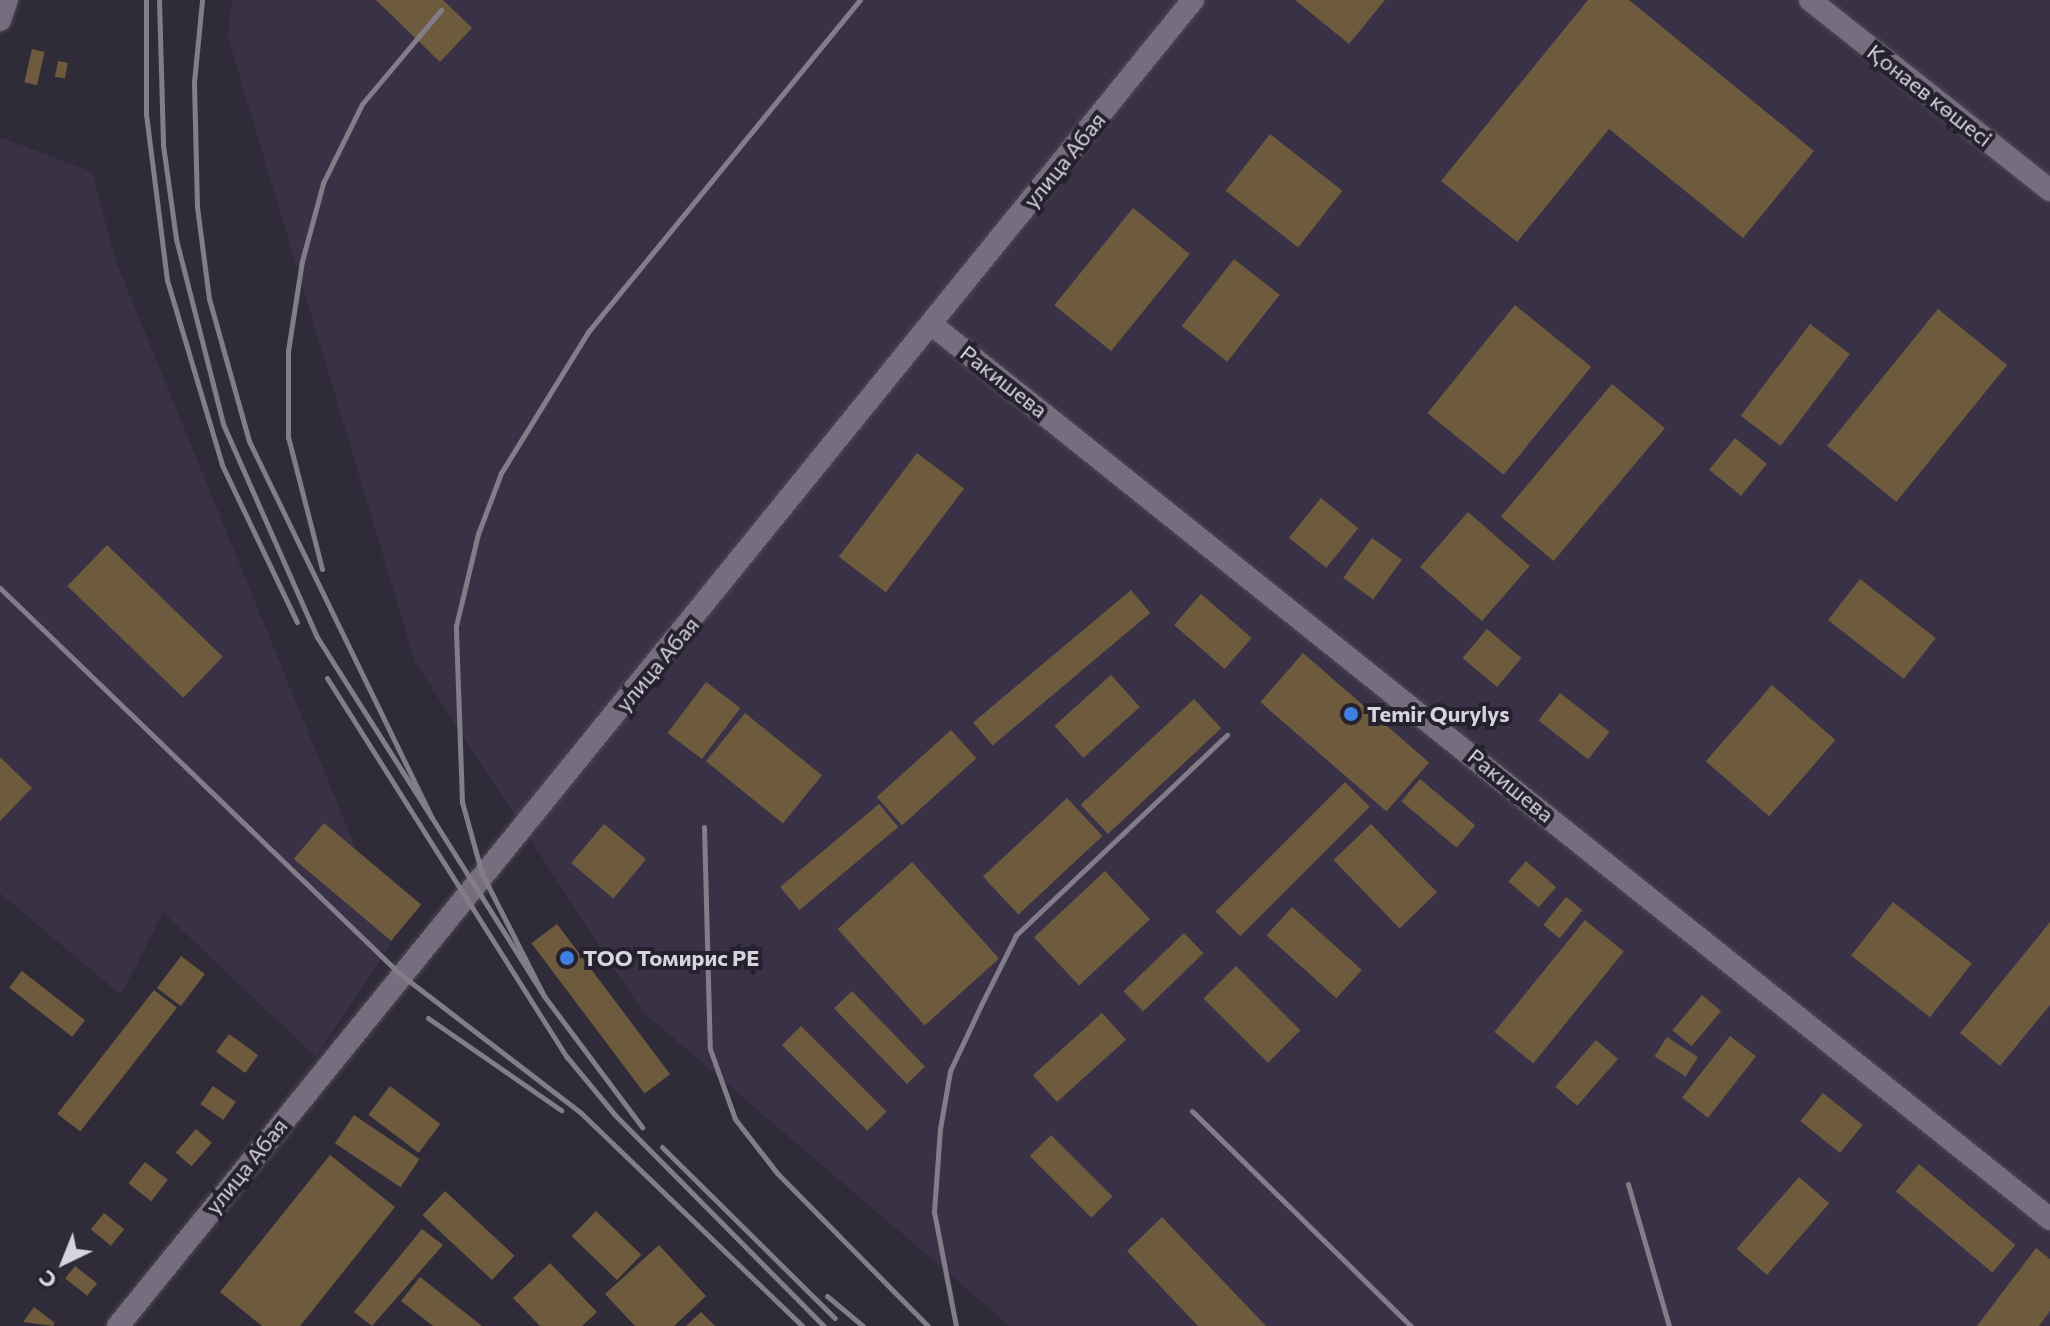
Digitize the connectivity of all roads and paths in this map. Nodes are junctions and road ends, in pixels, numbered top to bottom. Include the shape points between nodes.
1 (7, 0) edge
2 (1193, 0) edge
3 (1810, 0) edge
4 (0, 20) edge
5 (2050, 190) edge
6 (931, 324) junction
7 (2050, 1219) edge
8 (118, 1326) edge

1 - 4 street
2 - 6 street, улица Абая
3 - 5 street, Қонаев көшесі
6 - 7 street, Ракишева
6 - 8 street, улица Абая

